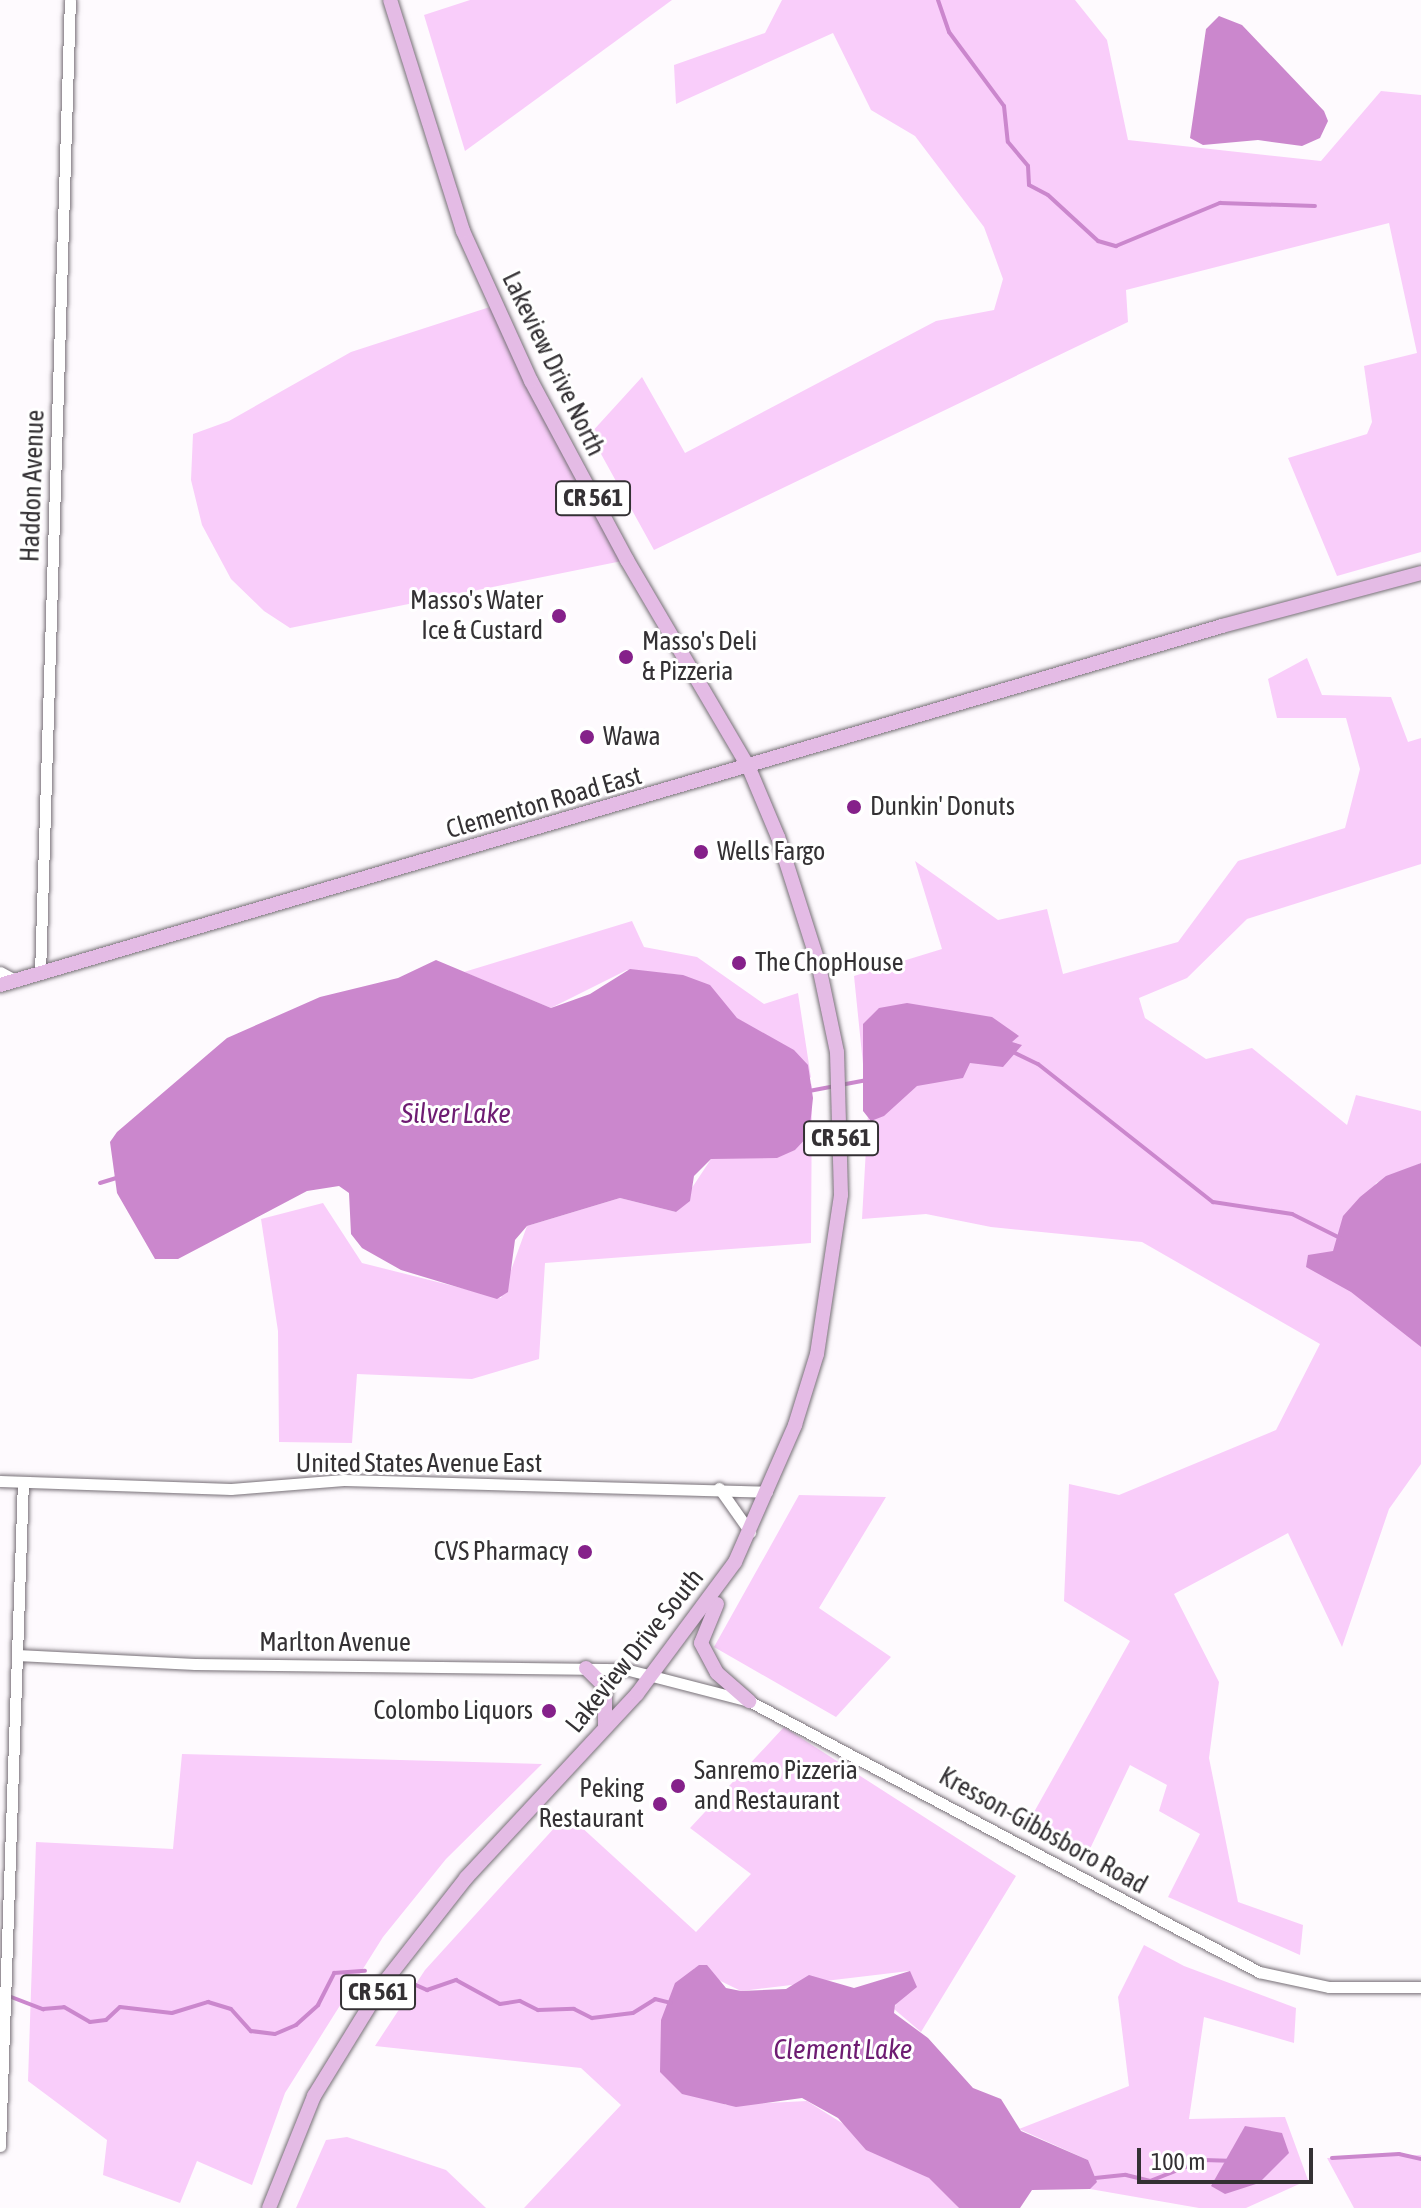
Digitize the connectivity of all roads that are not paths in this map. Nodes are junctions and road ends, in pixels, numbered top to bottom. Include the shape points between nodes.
1 (70, 0) edge
2 (390, 0) edge
3 (1421, 573) edge
4 (749, 768) junction
5 (0, 972) edge
6 (40, 974) junction
7 (17, 981) junction
8 (0, 985) edge
9 (0, 1481) edge
10 (23, 1482) junction
11 (719, 1488) junction
12 (767, 1492) junction
13 (750, 1532) junction
14 (723, 1582) junction
15 (17, 1655) junction
16 (586, 1668) junction
17 (651, 1676) junction
18 (749, 1701) junction
19 (604, 1729) junction
20 (1421, 1987) edge
21 (0, 2146) edge
22 (269, 2208) edge

1 - 6 street, Haddon Avenue
2 - 4 main road, Lakeview Drive North / CR 561 via 463,231 537,394
3 - 4 main road, Clementon Road East via 1192,635
4 - 6 main road, Clementon Road East
4 - 12 main road, Lakeview Drive South / CR 561 via 789,868 818,962 841,1100 841,1195 829,1295 800,1412
5 - 7 street
6 - 7 main road, Clementon Road East
7 - 8 main road, Clementon Road East
9 - 10 street, United States Avenue East
10 - 11 street, United States Avenue East via 231,1489 344,1480
10 - 15 street
11 - 12 street, United States Avenue East
11 - 13 street
12 - 13 main road, Lakeview Drive South / CR 561
13 - 14 main road, Lakeview Drive South / CR 561
14 - 17 main road, Lakeview Drive South / CR 561
14 - 18 main road via 701,1643 717,1673
15 - 16 street, Marlton Avenue via 195,1664
15 - 21 street
16 - 17 street, Marlton Avenue
16 - 19 main road via 605,1687 609,1707
17 - 18 street, Kresson-Gibbsboro Road
17 - 19 main road, Lakeview Drive South / CR 561
18 - 20 street, Kresson-Gibbsboro Road via 1259,1972 1329,1987
19 - 22 main road, Lakeview Drive South / CR 561 via 466,1878 383,1984 314,2096

